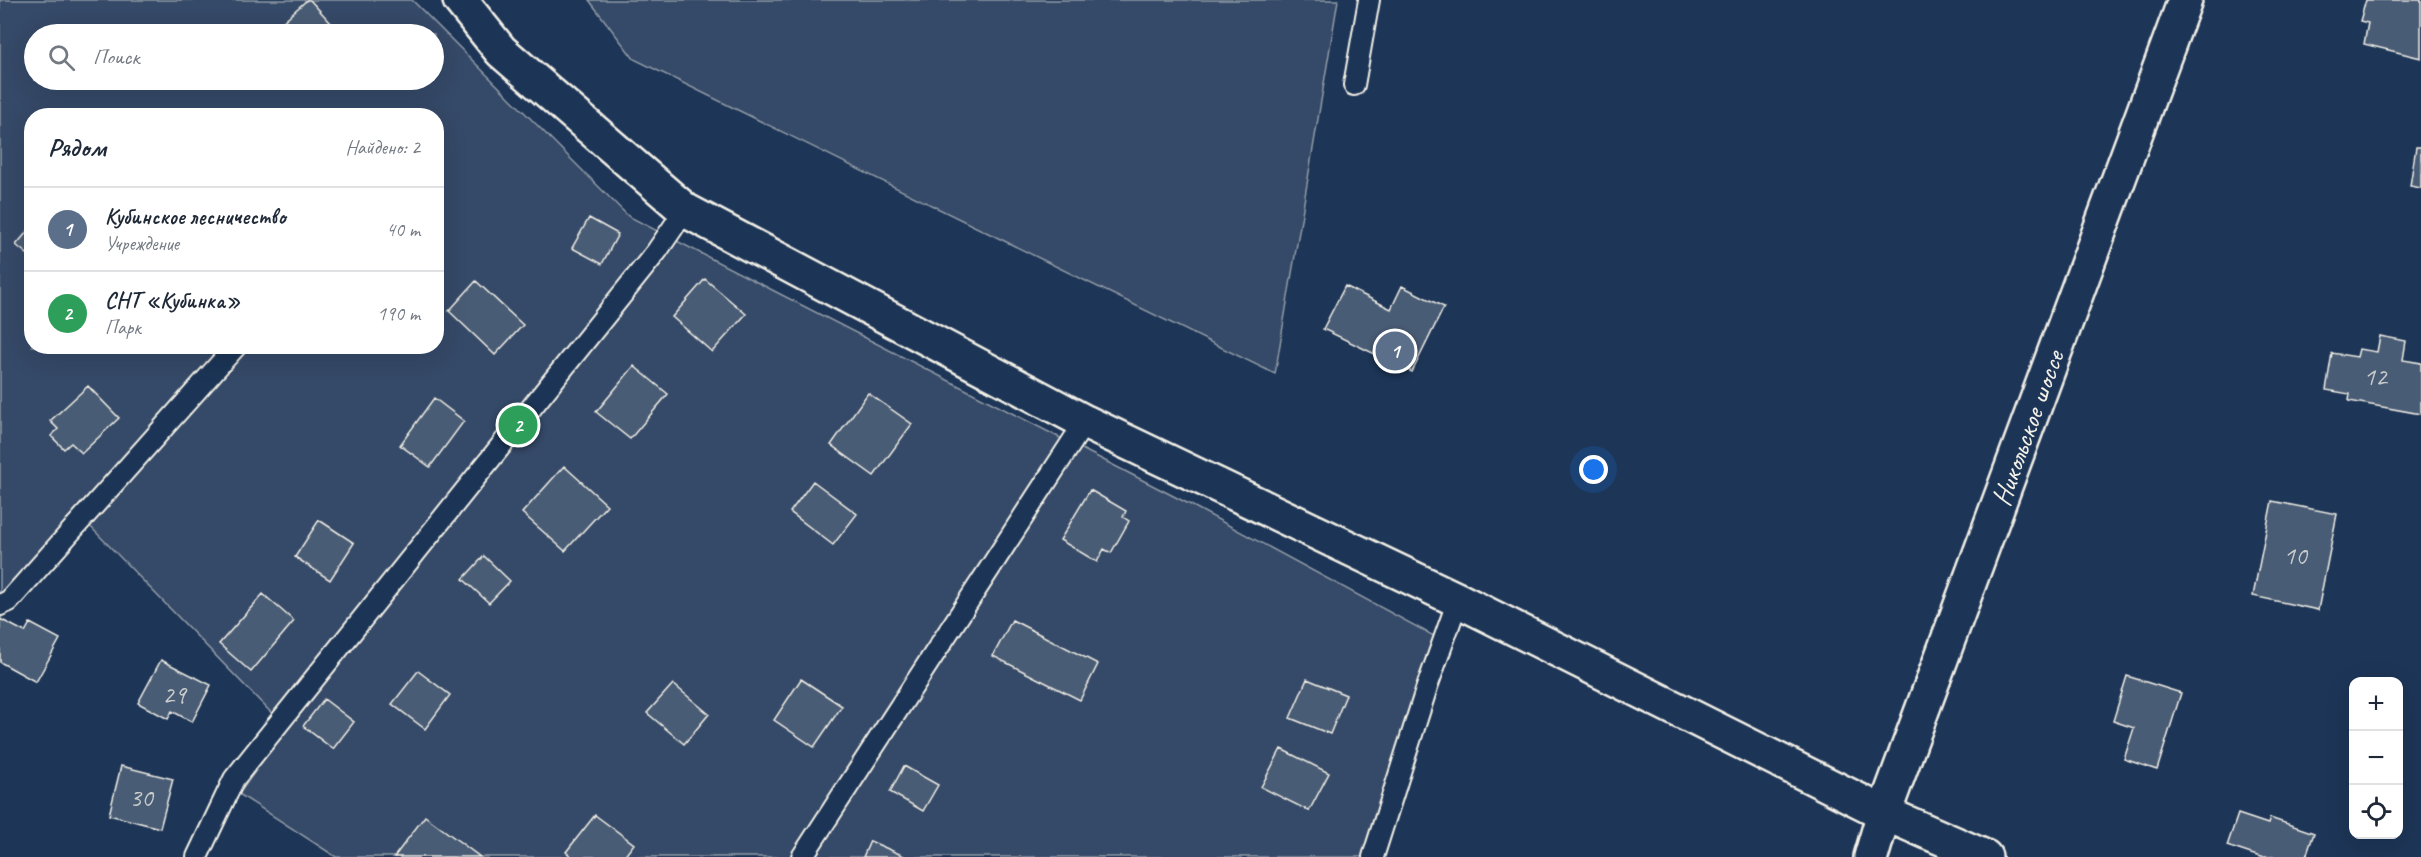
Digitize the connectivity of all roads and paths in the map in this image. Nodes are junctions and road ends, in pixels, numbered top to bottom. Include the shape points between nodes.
1 (460, 0) edge
2 (1368, 0) edge
3 (2185, 0) edge
4 (1354, 85) dead end
5 (685, 210) junction
6 (229, 354) edge
7 (1085, 422) junction
8 (1458, 600) junction
9 (0, 605) edge
10 (1884, 813) junction
11 (197, 857) edge
12 (802, 857) edge
13 (1373, 857) edge
14 (1871, 857) edge
15 (1985, 857) edge

1 - 5 street via 501,51
2 - 4 lane
3 - 10 street, Никольское шоссе
5 - 7 street
5 - 11 lane via 650,260 234,779
6 - 9 lane via 9,601
7 - 8 street
7 - 12 lane
8 - 10 street
8 - 13 lane via 1426,687
10 - 14 street, Никольское шоссе
10 - 15 street

